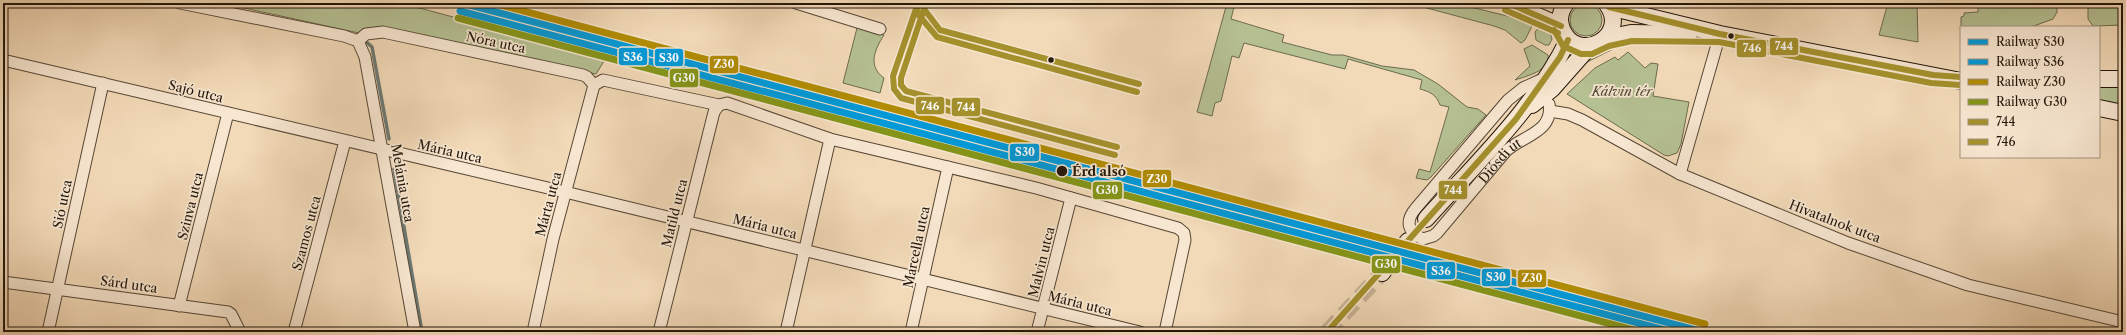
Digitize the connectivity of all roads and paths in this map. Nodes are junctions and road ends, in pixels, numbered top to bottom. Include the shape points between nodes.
1 (180, 3) edge
2 (796, 3) edge
3 (1508, 3) edge
4 (1566, 3) edge
5 (1608, 5) edge
6 (880, 29) dead end
7 (1564, 33) junction
8 (1720, 34) junction
9 (361, 38) junction
10 (1606, 38) junction
11 (1590, 46) junction
12 (3, 60) edge
13 (1933, 75) junction
14 (1960, 77) edge
15 (2123, 79) edge
16 (2100, 80) edge
17 (1960, 81) edge
18 (103, 83) junction
19 (1549, 84) junction
20 (594, 85) junction
21 (721, 104) junction
22 (2100, 108) edge
23 (1550, 110) junction
24 (228, 113) junction
25 (2123, 113) edge
26 (830, 139) junction
27 (345, 141) junction
28 (383, 150) junction
29 (948, 168) junction
30 (1680, 174) junction
31 (565, 192) junction
32 (1071, 198) junction
33 (1426, 219) tunnel mouth
34 (686, 222) junction
35 (806, 251) junction
36 (924, 279) junction
37 (3, 282) edge
38 (58, 288) junction
39 (179, 306) junction
40 (1044, 308) junction
41 (2123, 322) edge
42 (48, 332) edge
43 (240, 332) edge
44 (294, 332) edge
45 (415, 332) edge
46 (533, 332) edge
47 (659, 332) edge
48 (786, 332) edge
49 (911, 332) edge
50 (1037, 332) edge
51 (1140, 332) edge
52 (1165, 332) edge

1 - 9 street
2 - 6 street
3 - 7 main road
4 - 7 main road via 1560,17
5 - 8 main road
5 - 10 main road via 1613,23
7 - 11 main road via 1575,44
7 - 19 main road, Diósdi út via 1560,57
8 - 10 main road via 1631,33
8 - 13 main road
8 - 30 street
9 - 20 street, Nóra utca via 374,32 398,35 583,75
9 - 28 street, Melánia utca
10 - 11 main road via 1599,44
11 - 19 main road, Diósdi út
12 - 18 street, Sajó utca
13 - 14 main road
13 - 17 main road
15 - 16 main road
18 - 24 street, Sajó utca
18 - 38 street, Sió utca
19 - 23 street, Diósdi út
19 - 23 street, Diósdi út via 1523,88 1508,100 1416,208 1408,220 1413,233 1423,238 1437,233 1506,151 1542,128 1548,121
19 - 33 main road, Diósdi út
20 - 21 street via 603,80
20 - 31 street, Márta utca
21 - 26 street via 727,103
21 - 34 street, Matild utca via 714,112
22 - 25 main road
23 - 30 street, Hivatalnok utca via 1568,114 1595,126
24 - 27 street, Sajó utca
24 - 39 street, Szinva utca
26 - 29 street
26 - 35 street
27 - 28 street, Sajó utca
27 - 44 street, Szamos utca
28 - 31 street, Mária utca
28 - 45 street, Melánia utca
29 - 32 street
29 - 36 street, Marcella utca
30 - 41 street, Hivatalnok utca via 1848,243 1968,285
31 - 34 street, Mária utca
31 - 46 street, Márta utca
32 - 40 street, Malvin utca
32 - 52 street via 1178,228 1184,232
34 - 35 street, Mária utca
34 - 47 street, Matild utca
35 - 36 street, Mária utca
35 - 48 street
36 - 40 street, Mária utca
36 - 49 street, Marcella utca
37 - 38 street, Sárd utca
38 - 39 street, Sárd utca
38 - 42 street, Sió utca
39 - 43 street, Sárd utca via 228,312 232,314
40 - 50 street, Malvin utca
40 - 51 street, Mária utca

